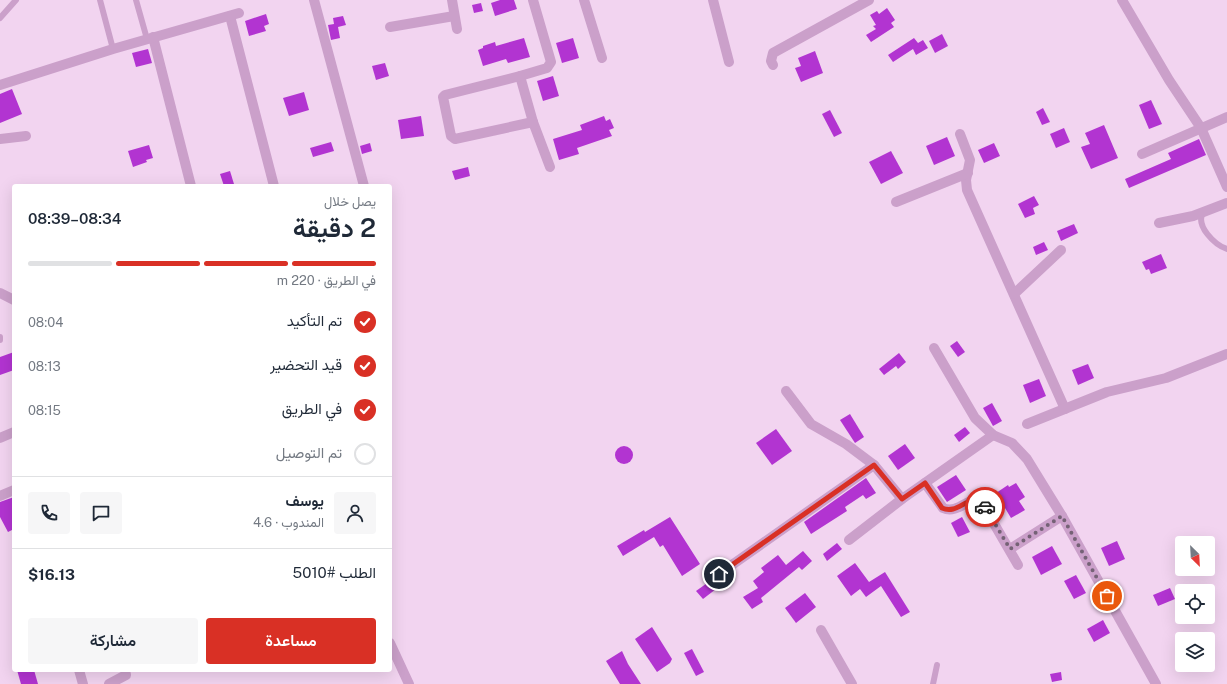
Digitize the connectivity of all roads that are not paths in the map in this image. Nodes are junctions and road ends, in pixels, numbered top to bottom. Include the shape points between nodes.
1 (16, 0) edge
2 (100, 0) edge
3 (136, 0) edge
4 (314, 0) edge
5 (452, 0) edge
6 (533, 0) edge
7 (584, 0) edge
8 (713, 0) edge
9 (869, 0) edge
10 (1122, 0) edge
11 (454, 16) junction
12 (0, 18) edge
13 (390, 27) dead end
14 (457, 29) dead end
15 (150, 38) junction
16 (113, 49) junction
17 (602, 58) dead end
18 (729, 62) dead end
19 (773, 65) dead end
20 (520, 76) junction
21 (0, 85) edge
22 (1227, 117) edge
23 (534, 122) junction
24 (1201, 128) junction
25 (960, 134) dead end
26 (26, 136) dead end
27 (0, 139) edge
28 (1142, 154) dead end
29 (550, 167) dead end
30 (968, 173) junction
31 (190, 184) edge
32 (274, 184) edge
33 (363, 184) edge
34 (1227, 187) edge
35 (896, 202) dead end
36 (1227, 203) edge
37 (1203, 212) junction
38 (1159, 223) dead end
39 (1227, 249) edge
40 (1062, 250) dead end
41 (0, 293) edge
42 (1014, 294) junction
43 (12, 299) edge
44 (0, 337) edge
45 (0, 340) edge
46 (934, 348) dead end
47 (1227, 354) edge
48 (786, 391) dead end
49 (1065, 409) junction
50 (1028, 424) dead end
51 (12, 433) edge
52 (993, 435) junction
53 (0, 438) edge
54 (874, 465) junction
55 (925, 483) junction
56 (12, 491) edge
57 (0, 496) edge
58 (902, 499) junction
59 (1062, 516) junction
60 (849, 540) dead end
61 (1010, 549) junction
62 (1018, 565) dead end
63 (719, 574) dead end
64 (820, 630) dead end
65 (392, 647) edge
66 (937, 665) dead end
67 (79, 672) edge
68 (126, 673) edge
69 (849, 682) edge
70 (82, 684) edge
71 (109, 684) edge
72 (409, 684) edge
73 (933, 684) edge
74 (1156, 684) edge

1 - 12 lane
2 - 16 lane
3 - 15 lane
4 - 33 street
5 - 11 street
6 - 20 street via 550,62 547,68
7 - 17 street
8 - 18 street
9 - 19 street via 773,53
10 - 24 street via 1169,80
11 - 13 street
11 - 14 street
15 - 16 street
15 - 31 street
15 - 32 street via 235,14
16 - 21 street
20 - 23 street
20 - 23 street via 445,95 443,97 451,136 455,139
22 - 24 street
23 - 29 street
24 - 28 street
24 - 34 street
25 - 30 street via 970,160
26 - 27 street
30 - 35 street
30 - 42 street via 968,190
36 - 37 street
37 - 38 street
37 - 39 lane via 1202,228
40 - 42 street
41 - 43 street
42 - 49 street
44 - 45 lane
46 - 52 street via 975,418
47 - 49 street via 1166,378 1107,392
48 - 54 street via 811,424 846,444
49 - 50 street
51 - 53 street
52 - 55 street
52 - 59 street via 1019,449
54 - 58 street
54 - 63 street
55 - 58 street
55 - 61 street via 946,510 952,510 973,500 982,503
56 - 57 street
58 - 60 street
59 - 61 street
59 - 74 street
61 - 62 street
64 - 69 street
65 - 72 street
66 - 73 lane
67 - 70 street
68 - 71 street

